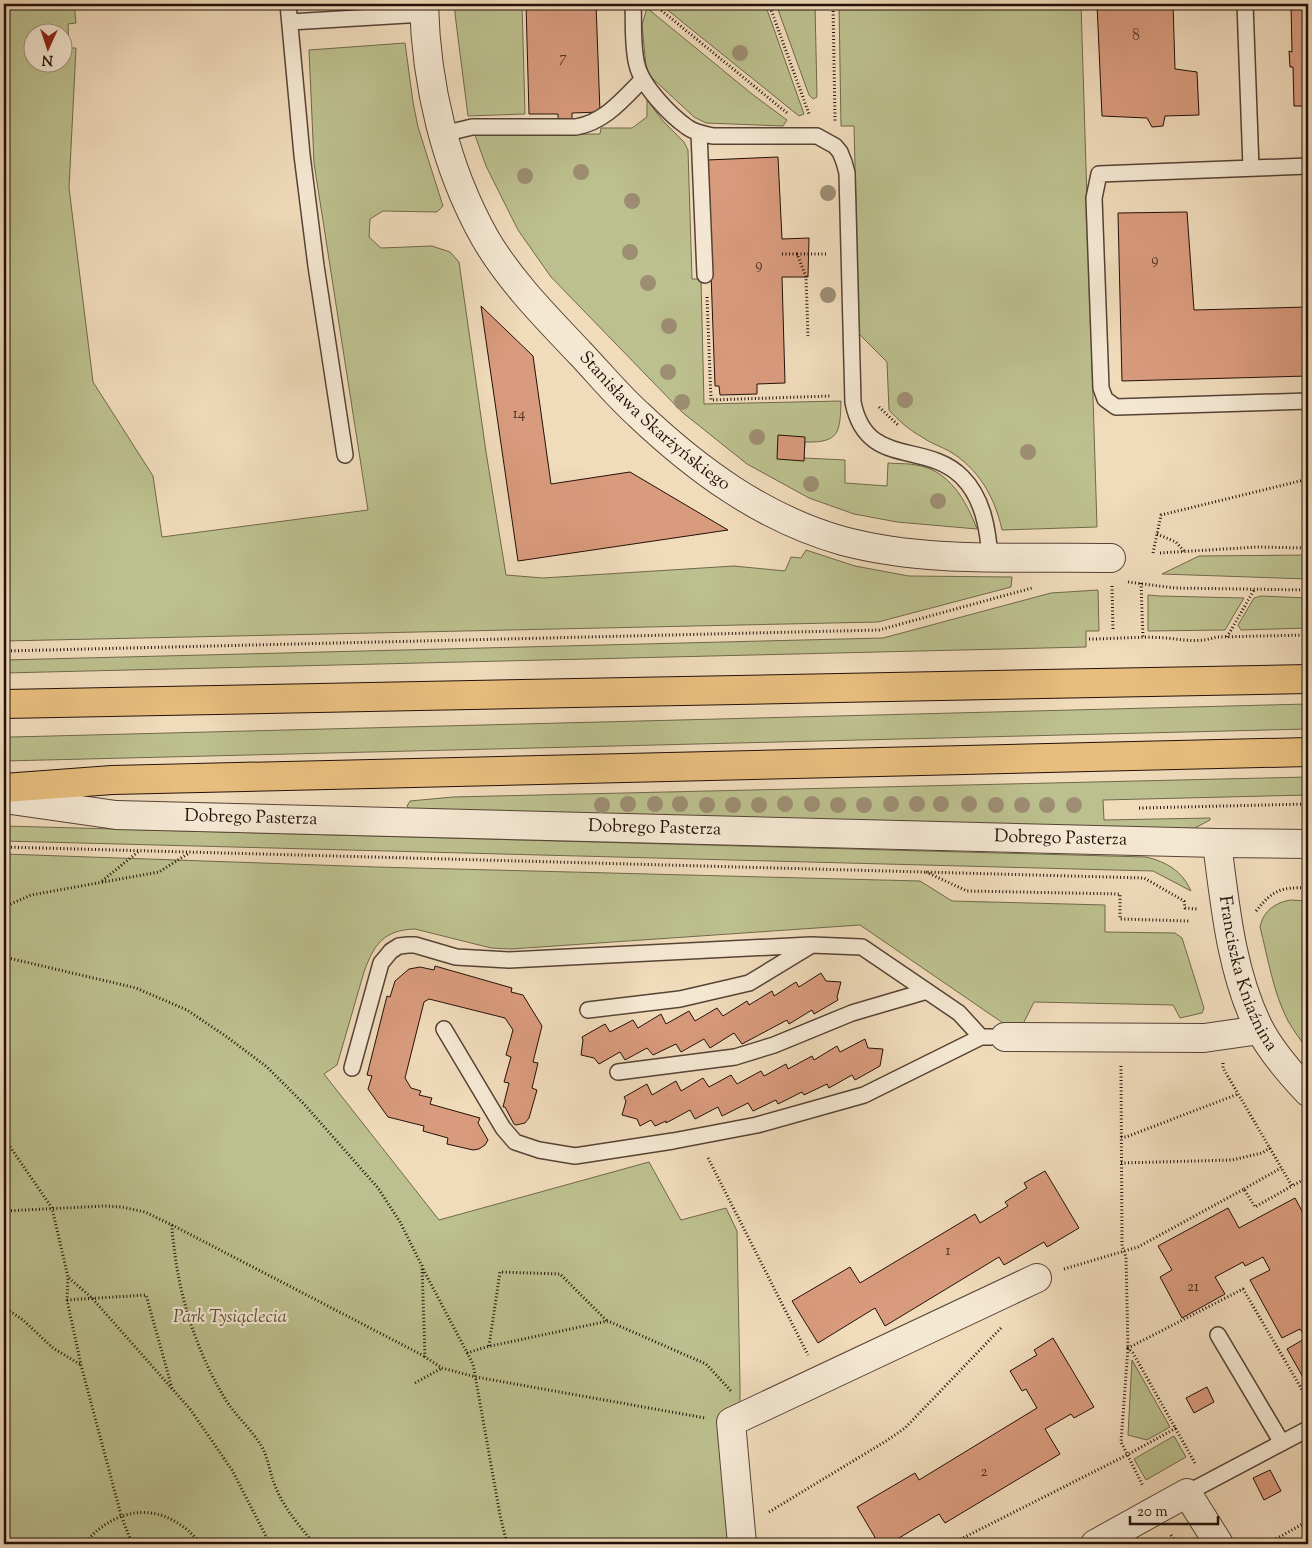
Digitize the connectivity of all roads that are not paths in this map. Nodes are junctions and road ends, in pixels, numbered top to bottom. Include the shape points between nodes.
1 (288, 4) edge
2 (633, 4) edge
3 (1245, 4) edge
4 (424, 9) edge
5 (290, 22) junction
6 (643, 79) junction
7 (700, 133) junction
8 (443, 134) junction
9 (1308, 166) edge
10 (1251, 168) junction
11 (704, 275) road end
12 (1308, 401) edge
13 (345, 455) dead end
14 (990, 558) junction
15 (1111, 558) road end
16 (1308, 679) edge
17 (4, 704) edge
18 (1308, 752) edge
19 (4, 788) edge
20 (4, 799) edge
21 (1217, 843) junction
22 (1308, 844) edge
23 (811, 945) junction
24 (928, 991) junction
25 (588, 1010) dead end
26 (444, 1029) dead end
27 (1260, 1030) junction
28 (993, 1037) junction
29 (352, 1068) dead end
30 (618, 1072) dead end
31 (1308, 1092) edge
32 (1037, 1278) dead end
33 (1218, 1335) dead end
34 (1308, 1430) edge
35 (1282, 1443) junction
36 (1197, 1488) junction
37 (741, 1537) edge
38 (1095, 1544) edge
39 (1219, 1544) edge

1 - 5 lane
2 - 6 lane via 635,55
3 - 10 lane
4 - 5 lane
4 - 8 street, Stanisława Skarżyńskiego via 433,97
5 - 13 lane via 316,266
6 - 7 lane via 670,112
6 - 8 lane via 612,110 589,125 472,127
7 - 11 lane
7 - 14 lane via 713,136 817,136 835,146 847,173 856,416 872,439 886,447 937,460 962,477 982,510 988,530
8 - 14 street, Stanisława Skarżyńskiego via 453,169 486,238 530,300 637,414 706,472 772,514 843,541 923,555
9 - 10 lane
10 - 12 lane via 1099,174 1094,207 1101,388 1105,399 1116,407
14 - 15 street, Stanisława Skarżyńskiego
16 - 17 main road
18 - 19 main road via 112,780
20 - 21 street, Dobrego Pasterza via 116,815
21 - 22 street, Dobrego Pasterza
21 - 27 street, Franciszka Kniaźnina via 1225,910 1240,977
23 - 24 lane via 862,946
23 - 25 lane via 749,983 680,999
23 - 29 lane via 509,960 456,957 415,944 399,946 386,956 377,971
24 - 28 lane
24 - 30 lane via 852,1013 735,1057
26 - 28 lane via 503,1128 515,1142 575,1156 757,1126 864,1095
27 - 28 street via 1204,1038
27 - 31 street, Franciszka Kniaźnina
32 - 37 street via 731,1422
33 - 35 lane
34 - 35 lane
35 - 36 lane
36 - 38 street
36 - 39 street

